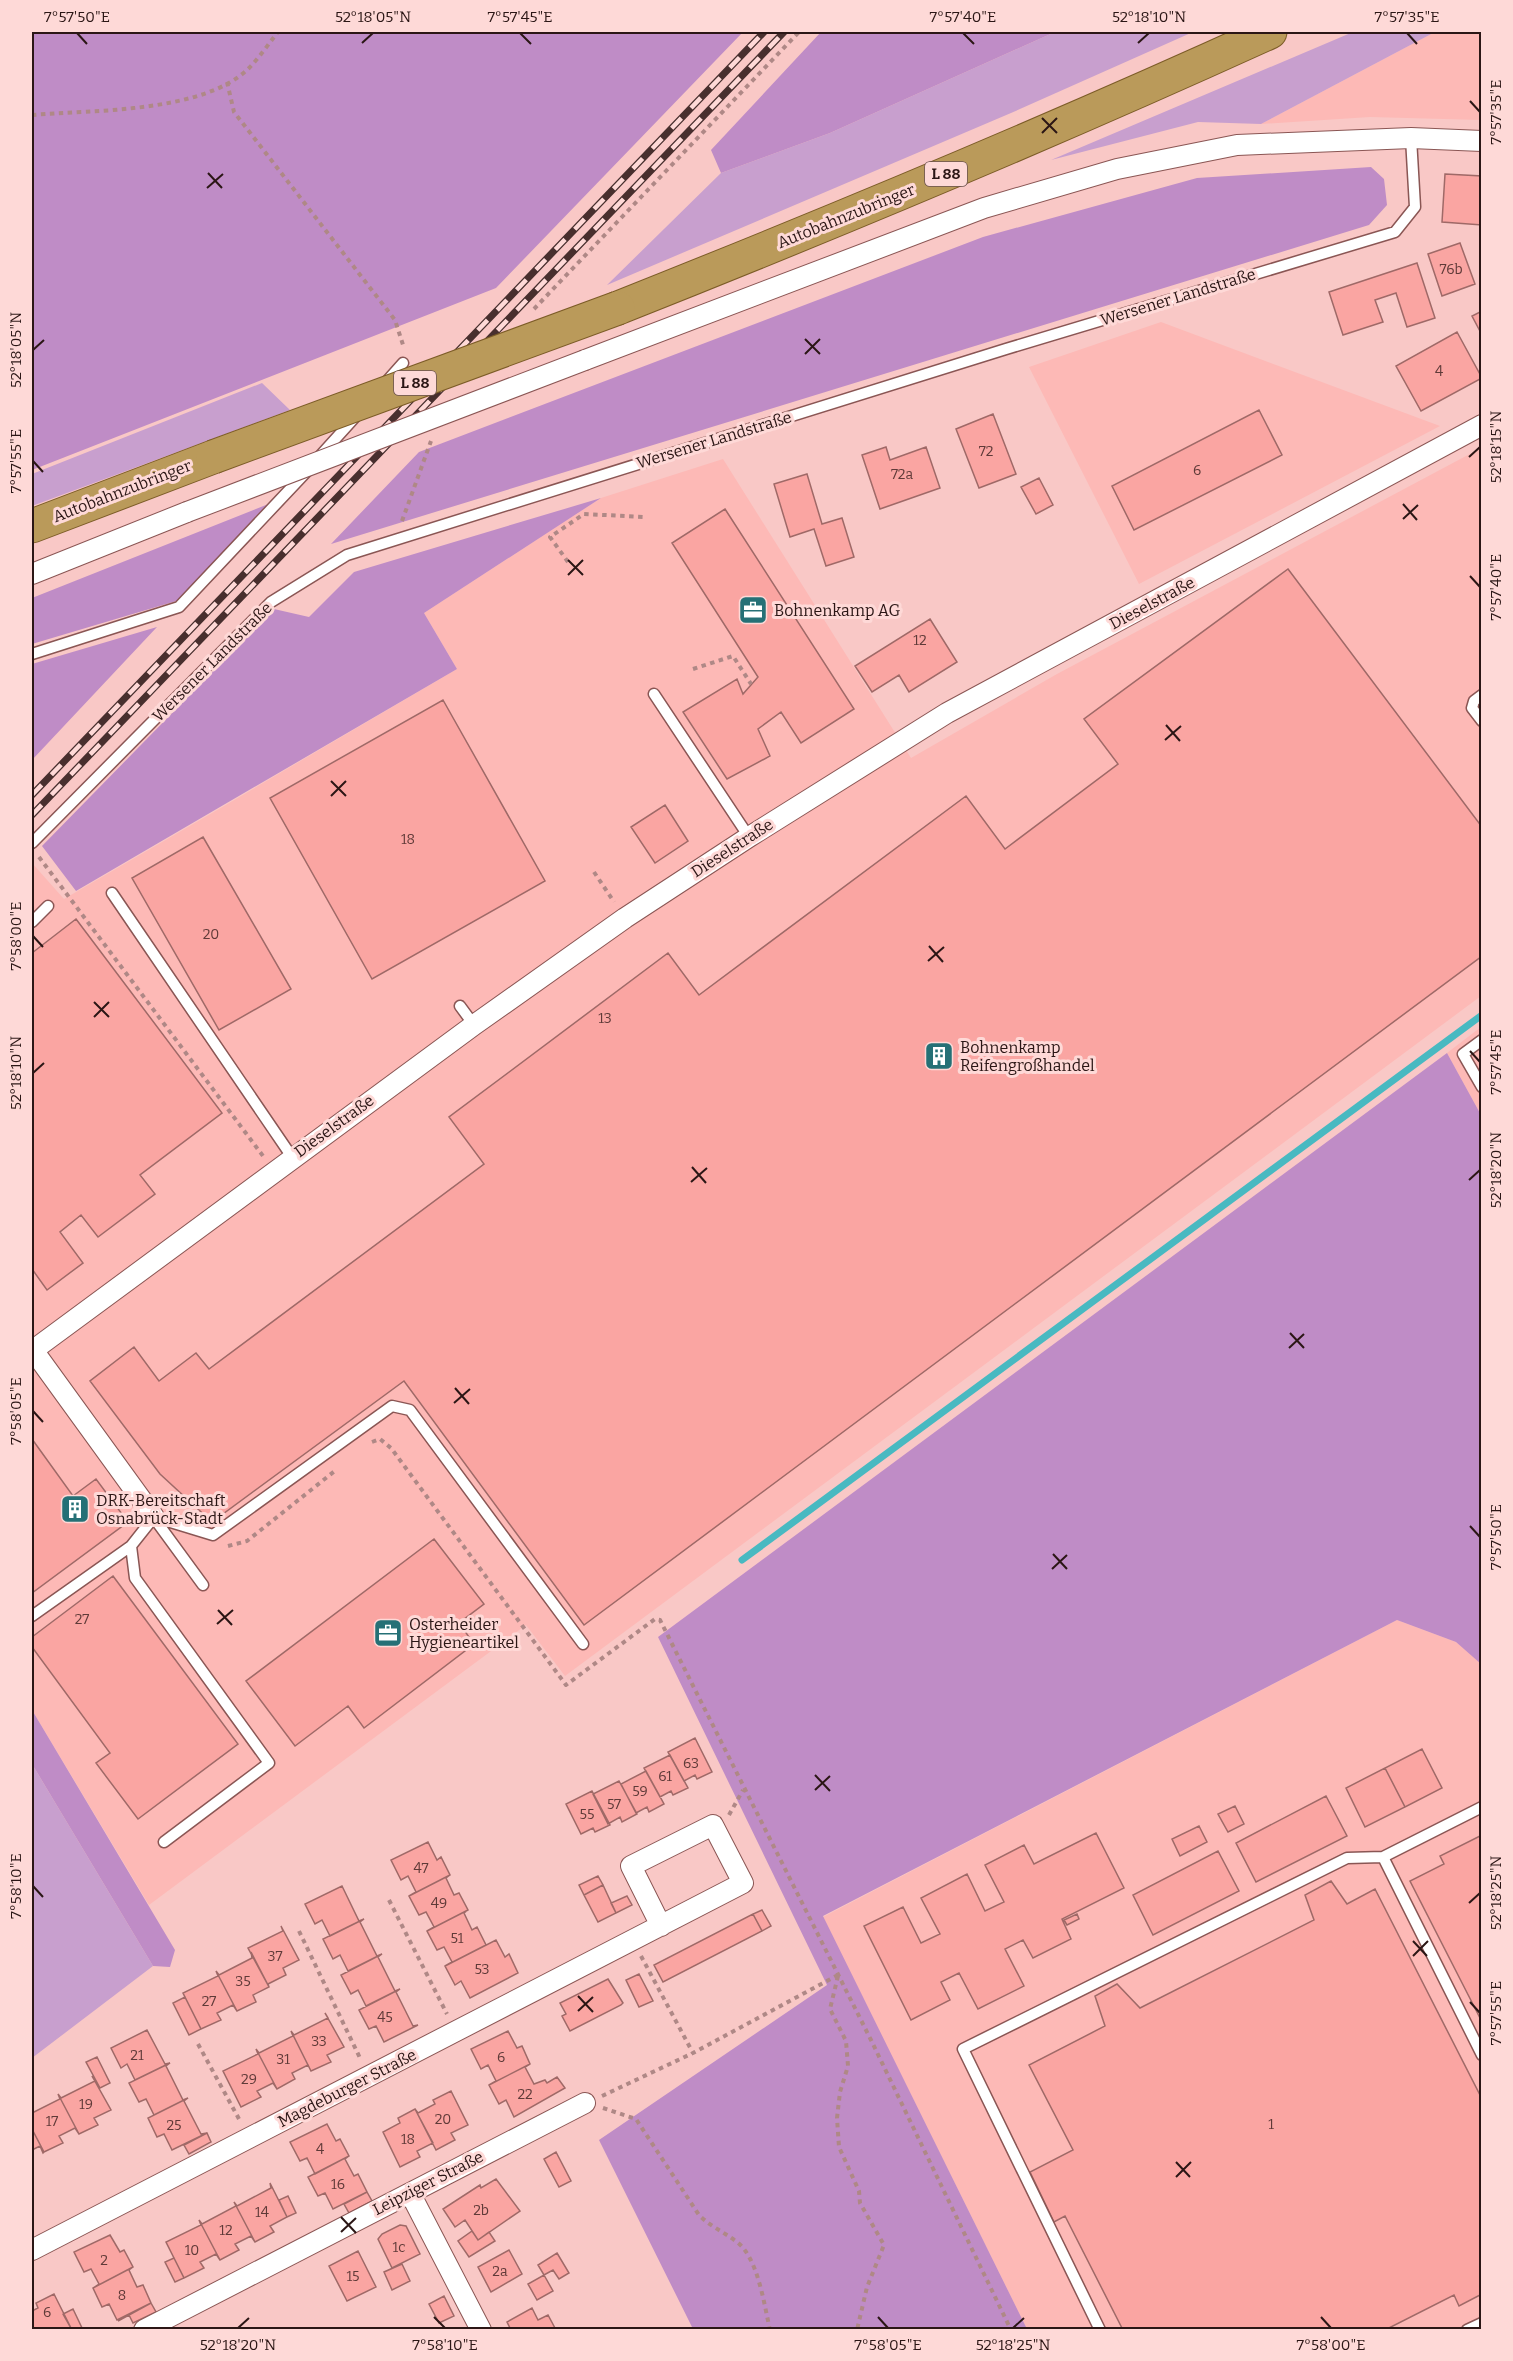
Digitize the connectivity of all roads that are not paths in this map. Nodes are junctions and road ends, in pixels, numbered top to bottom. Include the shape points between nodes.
1 (1270, 32) edge
2 (1411, 138) junction
3 (1482, 141) edge
4 (403, 363) road end
5 (1479, 432) edge
6 (32, 526) edge
7 (32, 574) edge
8 (32, 654) edge
9 (654, 694) dead end
10 (1482, 695) edge
11 (1482, 721) edge
12 (749, 837) junction
13 (32, 843) edge
14 (112, 893) dead end
15 (48, 906) dead end
16 (32, 922) edge
17 (460, 1006) dead end
18 (474, 1025) junction
19 (1482, 1040) edge
20 (1482, 1087) edge
21 (292, 1157) junction
22 (32, 1350) edge
23 (154, 1517) junction
24 (130, 1546) junction
25 (203, 1585) dead end
26 (32, 1616) edge
27 (583, 1644) dead end
28 (1482, 1807) edge
29 (164, 1842) dead end
30 (1383, 1857) junction
31 (661, 1926) junction
32 (1482, 2055) edge
33 (585, 2103) road end
34 (410, 2193) junction
35 (32, 2250) edge
36 (1482, 2323) edge
37 (144, 2330) edge
38 (481, 2330) edge
39 (1100, 2330) edge
40 (1467, 2330) edge

1 - 6 highway, Autobahnzubringer / L 88, bridge via 909,190 618,308
2 - 3 street
2 - 7 street, bridge via 1237,145 1117,170 984,208
2 - 13 lane, Wersener Landstraße via 1414,207 1395,232 994,352 347,555 271,602
4 - 8 lane via 267,516 179,607
5 - 12 street, Dieselstraße via 947,713
9 - 12 lane
10 - 11 lane via 1472,708
12 - 18 street, Dieselstraße via 624,918
14 - 21 lane
15 - 16 lane
17 - 18 lane
18 - 21 street, Dieselstraße
19 - 20 lane via 1463,1054
21 - 22 street, Dieselstraße
22 - 23 street, Dieselstraße
23 - 24 lane
23 - 25 lane
23 - 27 lane via 213,1535 392,1406 410,1410
24 - 26 lane
24 - 29 lane via 135,1578 269,1763
28 - 30 lane
30 - 32 lane
30 - 39 lane via 1347,1858 963,2049
31 - 31 street, Magdeburger Straße via 743,1883 713,1826 631,1866
31 - 35 street, Magdeburger Straße
33 - 34 street, Leipziger Straße
34 - 37 street, Leipziger Straße
34 - 38 street
36 - 40 lane

